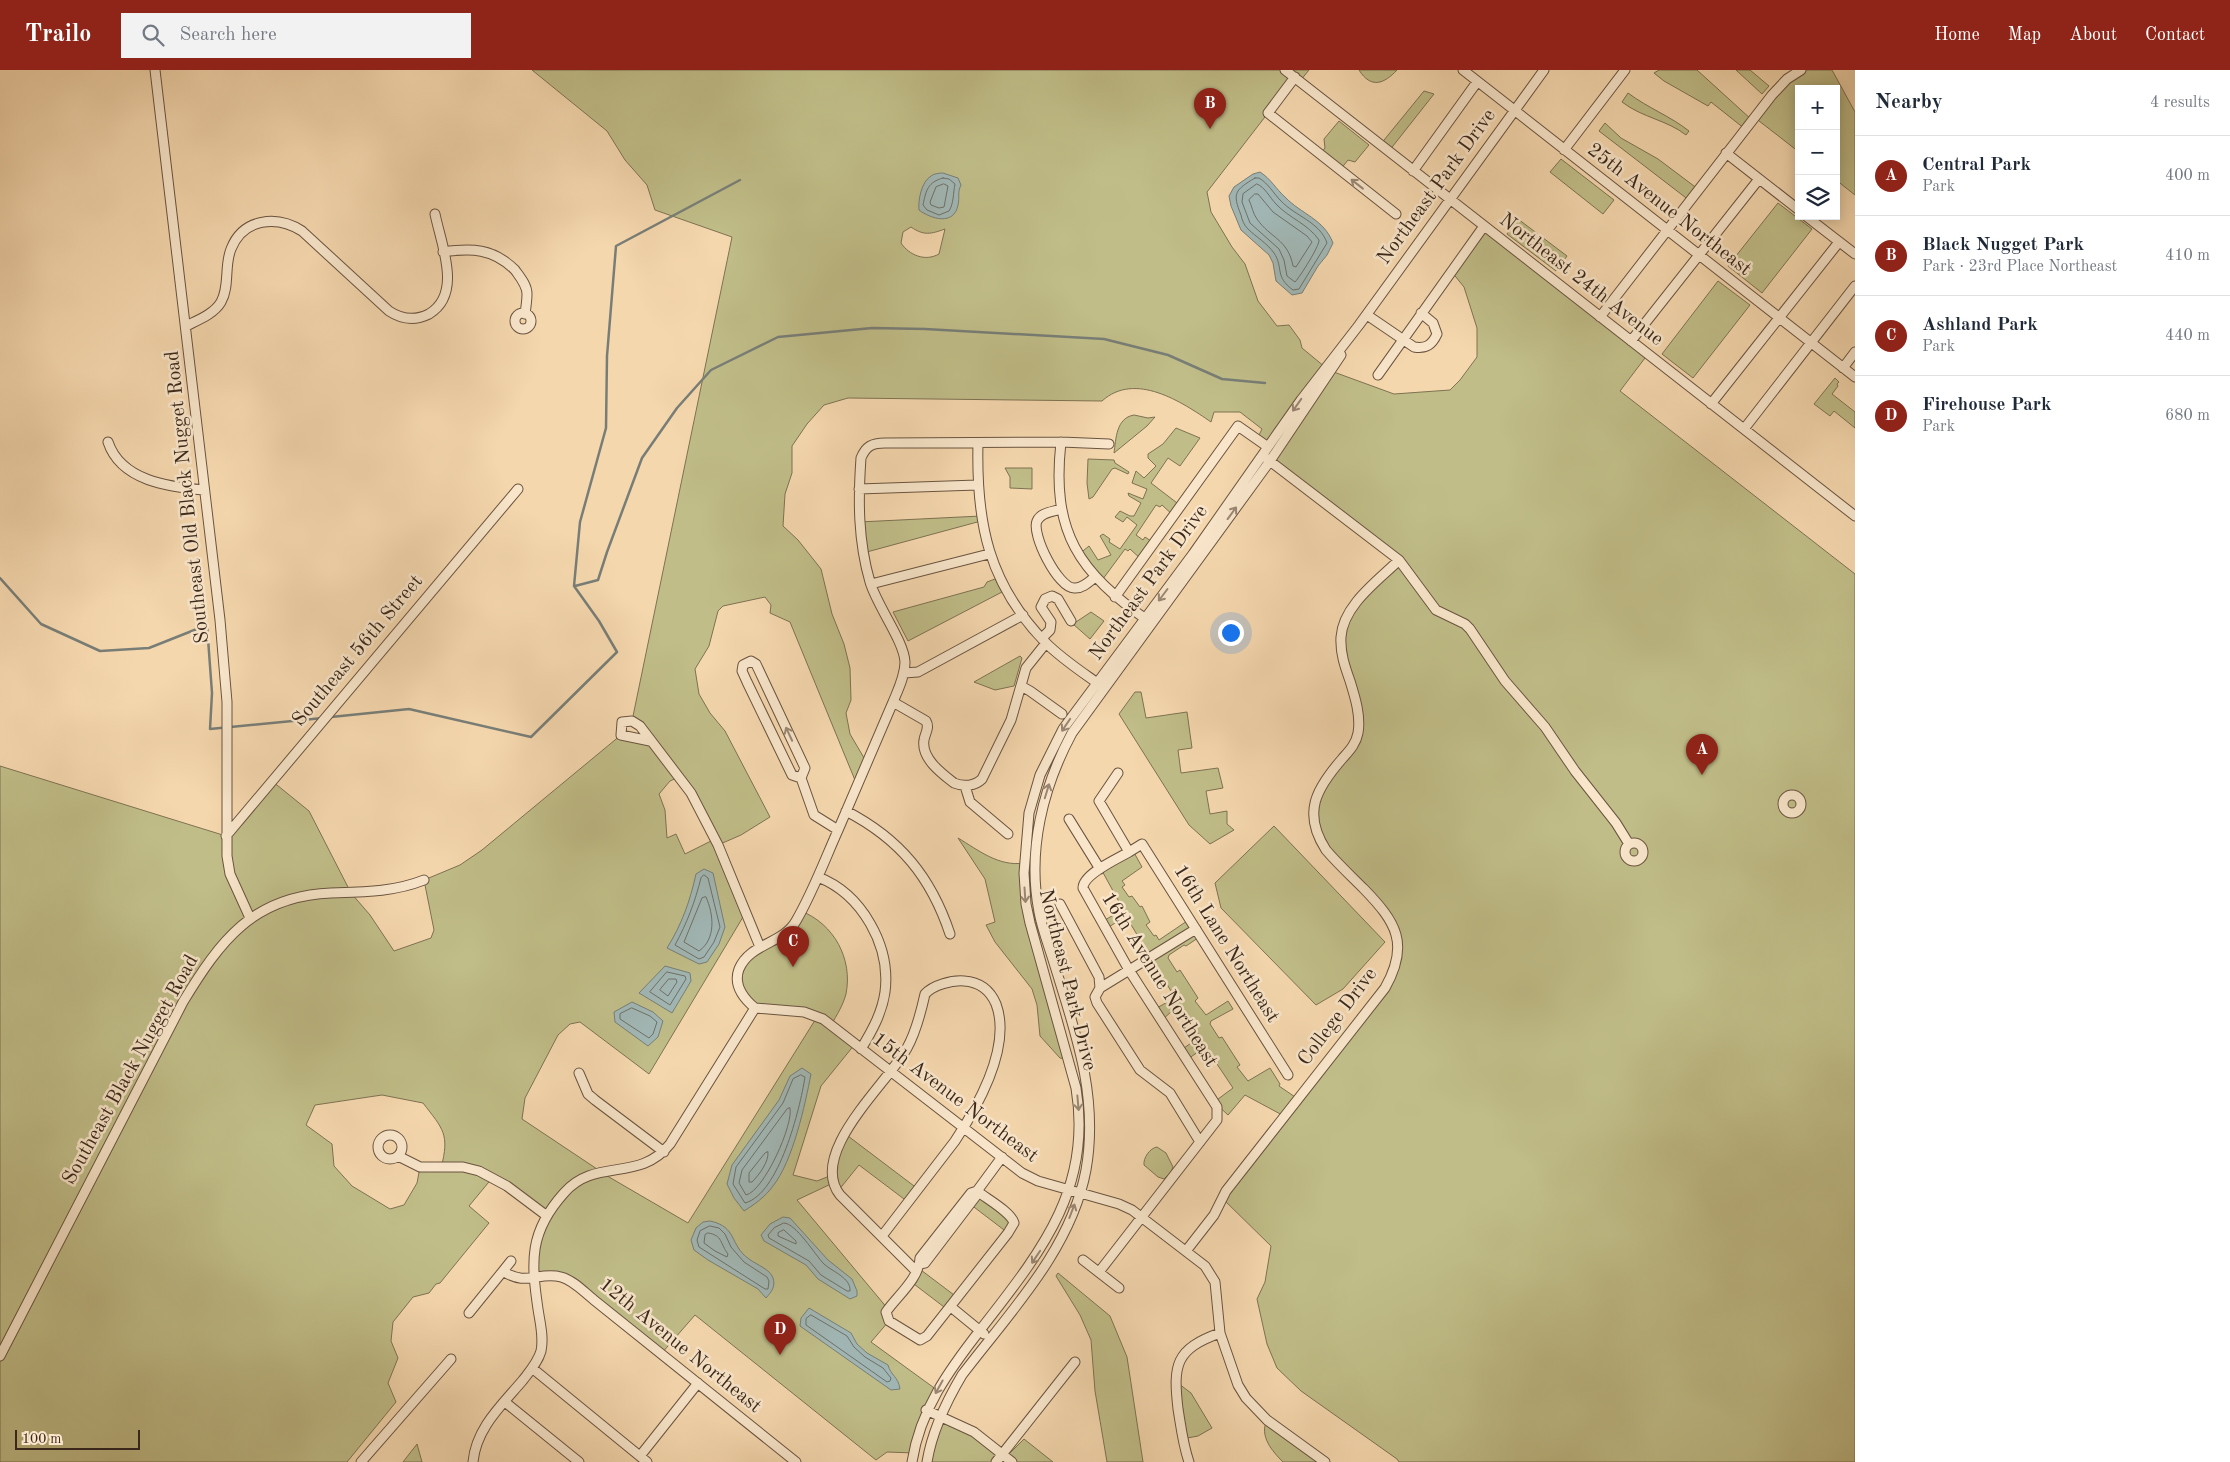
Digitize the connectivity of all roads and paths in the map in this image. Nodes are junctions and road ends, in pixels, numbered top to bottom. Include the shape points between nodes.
1 (155, 70) edge
2 (1286, 70) edge
3 (1463, 70) edge
4 (1544, 70) edge
5 (1625, 70) edge
6 (1802, 70) edge
7 (1295, 77) junction
8 (1477, 82) junction
9 (1514, 111) junction
10 (1564, 150) junction
11 (1726, 153) junction
12 (1413, 171) junction
13 (1759, 179) junction
14 (1450, 200) junction
15 (1795, 207) edge
16 (435, 214) dead end
17 (1396, 214) dead end
18 (1811, 220) edge
19 (1484, 226) junction
20 (1667, 230) junction
21 (1839, 242) junction
22 (443, 252) junction
23 (1855, 254) edge
24 (1699, 255) junction
25 (1855, 286) edge
26 (1421, 313) junction
27 (525, 314) dead end
28 (1367, 315) junction
29 (1600, 316) junction
30 (1779, 318) junction
31 (1359, 325) junction
32 (186, 326) junction
33 (1402, 340) junction
34 (1632, 341) junction
35 (1811, 343) junction
36 (1855, 352) edge
37 (1843, 368) junction
38 (1378, 375) dead end
39 (1855, 377) edge
40 (1711, 404) junction
41 (1744, 429) junction
42 (108, 442) dead end
43 (1061, 442) junction
44 (978, 443) junction
45 (1109, 444) dead end
46 (1267, 454) junction
47 (977, 484) junction
48 (518, 489) dead end
49 (859, 489) junction
50 (204, 490) junction
51 (1061, 509) junction
52 (1855, 516) edge
53 (989, 554) junction
54 (1399, 560) junction
55 (1095, 577) junction
56 (871, 584) junction
57 (1116, 597) junction
58 (1023, 615) junction
59 (1071, 621) dead end
60 (1148, 621) junction
61 (1044, 641) junction
62 (904, 673) junction
63 (1021, 686) junction
64 (1100, 686) junction
65 (893, 702) junction
66 (1062, 714) dead end
67 (650, 741) dead end
68 (1118, 773) dead end
69 (800, 778) junction
70 (966, 786) junction
71 (846, 811) junction
72 (1069, 819) dead end
73 (838, 830) junction
74 (1008, 834) dead end
75 (226, 836) junction
76 (1629, 844) dead end
77 (1129, 852) junction
78 (1100, 869) junction
79 (818, 877) junction
80 (424, 880) dead end
81 (1060, 904) dead end
82 (250, 918) junction
83 (1196, 929) junction
84 (950, 934) dead end
85 (760, 947) junction
86 (1129, 970) junction
87 (1100, 988) junction
88 (755, 1008) junction
89 (861, 1049) junction
90 (891, 1071) junction
91 (579, 1073) dead end
92 (1288, 1076) dead end
93 (964, 1128) junction
94 (1200, 1142) junction
95 (664, 1152) junction
96 (398, 1156) dead end
97 (1002, 1157) junction
98 (1069, 1189) junction
99 (977, 1191) junction
100 (1079, 1193) junction
101 (547, 1216) junction
102 (1142, 1217) junction
103 (882, 1236) junction
104 (1186, 1251) junction
105 (1083, 1260) dead end
106 (511, 1261) dead end
107 (917, 1267) junction
108 (503, 1271) junction
109 (1099, 1272) junction
110 (534, 1279) junction
111 (1119, 1288) dead end
112 (951, 1307) junction
113 (469, 1313) dead end
114 (980, 1331) junction
115 (1220, 1333) junction
116 (990, 1339) junction
117 (0, 1356) edge
118 (451, 1359) dead end
119 (1074, 1362) dead end
120 (532, 1368) junction
121 (698, 1383) junction
122 (505, 1402) junction
123 (926, 1410) junction
124 (941, 1416) junction
125 (999, 1458) edge
126 (644, 1459) edge
127 (361, 1462) edge
128 (473, 1462) edge
129 (579, 1462) edge
130 (796, 1462) edge
131 (912, 1462) edge
132 (927, 1462) edge
133 (1012, 1462) edge
134 (1189, 1462) edge
135 (1325, 1462) edge

1 - 32 street, Southeast Old Black Nugget Road
2 - 7 street, Northeast 24th Avenue
3 - 8 street, 25th Avenue Northeast
4 - 9 street, Northeast Park Drive
5 - 10 street
6 - 11 street via 1772,95
7 - 12 street, Northeast 24th Avenue
17 -> 7 street via 1268,113
8 - 9 street, 25th Avenue Northeast
8 - 12 street
9 - 10 street, 25th Avenue Northeast
9 - 14 street, Northeast Park Drive
10 - 20 street, 25th Avenue Northeast
11 - 13 street
11 - 20 street
12 - 14 street, Northeast 24th Avenue
13 - 15 street
13 - 24 street
14 - 19 street, Northeast 24th Avenue
14 - 28 street, Northeast Park Drive
16 - 22 street
18 - 21 street
19 - 26 street
19 - 29 street, Northeast 24th Avenue
20 - 24 street, 25th Avenue Northeast
20 - 29 street
21 - 23 street
21 - 30 street
22 - 27 street via 480,250 506,262 524,284 527,293
22 - 32 street via 448,283 441,303 425,316 405,318 389,311 302,231 280,221 263,221 240,235 231,249 220,304 208,315
24 - 30 street, 25th Avenue Northeast
24 - 34 street
25 - 35 street
26 - 33 street
26 - 33 street via 1436,328 1437,334 1431,344 1423,348 1414,347
28 - 31 street, Northeast Park Drive
28 - 33 street
29 - 34 street, Northeast 24th Avenue
30 - 35 street, 25th Avenue Northeast
30 - 40 street
31 -> 46 street, Northeast Park Drive via 1301,400
31 - 46 street, Northeast Park Drive via 1331,371
32 - 50 street, Southeast Old Black Nugget Road
33 - 38 street
34 - 40 street, Northeast 24th Avenue
35 - 37 street, 25th Avenue Northeast
35 - 41 street
36 - 37 street
37 - 39 street, 25th Avenue Northeast
40 - 41 street, Northeast 24th Avenue
41 - 52 street, Northeast 24th Avenue
42 - 50 street via 115,458 148,479 161,485
43 - 44 street
43 - 45 street
43 - 51 street via 1058,482
44 - 47 street
44 - 49 street via 874,443 861,458
46 - 54 street
46 - 57 street via 1238,426
46 - 60 street, Northeast Park Drive
47 - 49 street
47 - 53 street
48 - 75 street, Southeast 56th Street
49 - 56 street via 861,539
50 - 75 street, Southeast Old Black Nugget Road via 226,697
51 - 55 street via 1078,555
51 - 55 street via 1041,515 1037,520 1037,534 1047,559 1066,586 1080,587
53 - 56 street
53 - 58 street
54 - 76 street via 1436,610 1470,629
54 - 104 street, College Drive via 1352,609 1341,635 1342,658 1355,696 1359,726 1356,742 1321,784 1314,817 1320,841 1326,850 1391,921 1398,944 1392,975 1226,1191 1214,1214
55 - 57 street
56 - 62 street via 904,654
57 - 60 street
58 - 61 street
58 - 62 street via 918,672
59 - 61 street via 1058,599 1052,596 1045,599 1041,607 1051,622
60 - 64 street, Northeast Park Drive
61 - 63 street via 1028,664
61 - 64 street
62 - 65 street
63 - 66 street
63 - 70 street via 1012,720 982,779
64 -> 98 street, Northeast Park Drive via 1063,729 1047,760 1028,813 1024,849 1028,914 1078,1102 1078,1144
100 -> 64 street, Northeast Park Drive via 1086,1171 1090,1134 1086,1072 1039,912 1035,867 1040,818 1055,768
65 - 70 street via 926,721 928,728 924,747 927,758 954,783
65 - 71 street
67 - 85 street via 691,794 710,830
68 - 77 street via 1100,801
69 -> 69 street via 805,768 756,664 746,662 742,671 747,682 792,775
69 - 73 street via 814,815
70 - 74 street via 970,802
71 - 73 street
71 - 84 street via 868,822 917,867 941,908
72 - 78 street
73 - 79 street
75 - 82 street, Southeast Old Black Nugget Road via 230,874
77 - 78 street, 16th Avenue Northeast
77 - 83 street, 16th Lane Northeast via 1142,844
78 - 86 street, 16th Avenue Northeast via 1084,880 1083,888
79 - 85 street via 796,923
79 - 89 street via 841,890 861,909 883,953 885,994 875,1026
80 - 82 street, Southeast Black Nugget Road via 388,890 298,897
81 - 87 street via 1099,978
82 - 117 street, Southeast Black Nugget Road via 210,958 183,1002
83 - 86 street
83 - 92 street, 16th Lane Northeast
85 - 88 street via 744,961 737,977 742,995
86 - 87 street
86 - 94 street, 16th Avenue Northeast via 1217,1107 1217,1120
87 - 94 street via 1095,997 1097,1003 1140,1070 1170,1093
88 - 89 street, 15th Avenue Northeast via 813,1014
88 - 95 street
89 - 90 street, 15th Avenue Northeast
90 - 93 street, 15th Avenue Northeast
90 - 93 street via 908,1047 925,994 930,988 962,980 975,982 984,988 993,997 998,1010 1000,1040 994,1065
90 - 103 street via 846,1129 832,1168 833,1182 840,1194
91 - 95 street via 588,1094
93 - 97 street, 15th Avenue Northeast
93 - 103 street
94 - 102 street
95 - 101 street via 638,1167 590,1174 580,1179 564,1192
96 - 101 street via 420,1167 462,1167 479,1171 507,1186
97 - 98 street, 15th Avenue Northeast via 1030,1178
97 - 99 street
98 - 100 street, 15th Avenue Northeast
98 -> 114 street, Northeast Park Drive via 1044,1244
99 - 107 street via 971,1193 920,1258
99 - 112 street via 1011,1215 1014,1223
100 - 102 street, 15th Avenue Northeast via 1118,1204
116 -> 100 street, Northeast Park Drive via 1043,1268 1066,1228
101 - 110 street via 535,1246
102 - 104 street, 15th Avenue Northeast
102 - 109 street
103 - 107 street
104 - 115 street, 15th Avenue Northeast via 1213,1276
105 - 109 street
106 - 108 street
107 - 112 street via 912,1279 886,1312 889,1322 916,1338 924,1339
108 - 110 street, 12th Avenue Northeast via 515,1278
108 - 113 street
109 - 111 street
110 - 120 street via 542,1344
110 - 121 street, 12th Avenue Northeast via 554,1276 568,1280
112 - 114 street
114 - 116 street
114 -> 123 street, Northeast Park Drive via 952,1365
115 - 134 street via 1190,1348 1179,1362 1175,1374 1184,1447
115 - 135 street, 15th Avenue Northeast via 1238,1385 1246,1398 1267,1420
116 - 124 street, Northeast Park Drive via 962,1375
118 - 127 street
119 - 125 street
120 - 122 street
120 - 126 street
121 - 126 street
121 - 130 street, 12th Avenue Northeast
122 - 128 street via 482,1429
122 - 129 street
123 - 124 street
123 - 131 street, Northeast Park Drive
124 - 125 street via 974,1432
124 - 132 street, Northeast Park Drive
125 - 133 street

